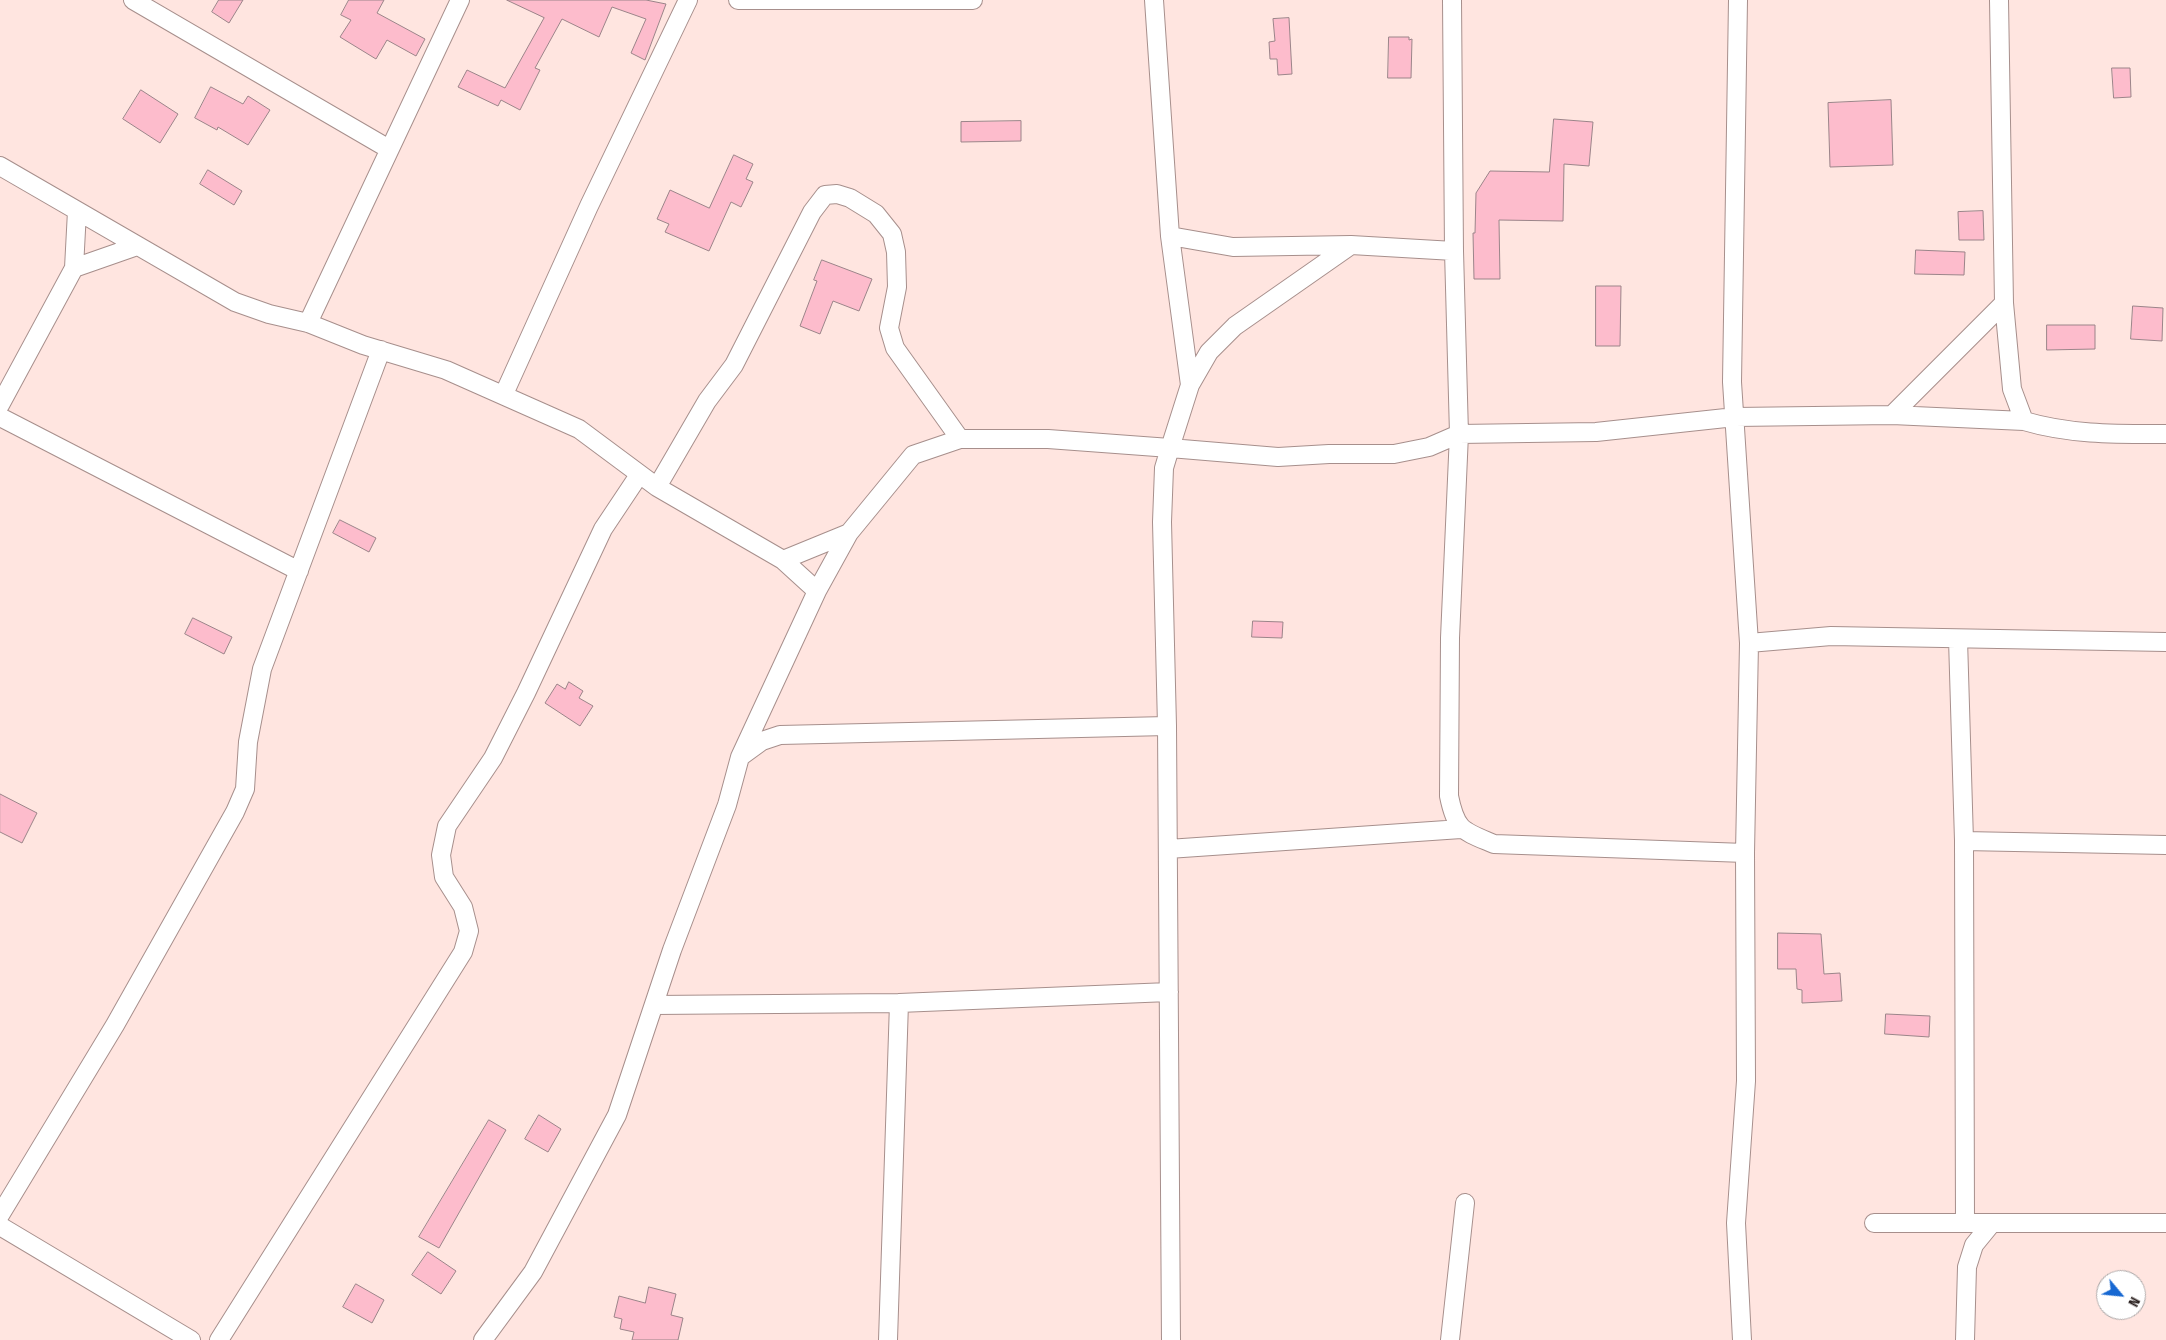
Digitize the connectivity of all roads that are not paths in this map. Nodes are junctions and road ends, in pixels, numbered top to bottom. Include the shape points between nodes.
1 (133, 0) edge
2 (460, 0) edge
3 (688, 0) edge
4 (738, 0) edge
5 (776, 0) edge
6 (973, 0) edge
7 (1154, 0) edge
8 (1452, 0) edge
9 (1738, 0) edge
10 (1999, 0) edge
11 (389, 149) junction
12 (0, 166) edge
13 (77, 211) junction
14 (1170, 236) junction
15 (1351, 245) junction
16 (137, 246) junction
17 (1454, 251) junction
18 (74, 268) junction
19 (2004, 303) junction
20 (308, 323) junction
21 (381, 350) junction
22 (1190, 385) junction
23 (504, 394) junction
24 (0, 405) edge
25 (1892, 415) junction
26 (1735, 417) junction
27 (0, 418) edge
28 (2024, 421) junction
29 (1459, 434) junction
30 (2166, 434) edge
31 (960, 439) junction
32 (1170, 448) junction
33 (639, 475) junction
34 (658, 487) junction
35 (849, 533) junction
36 (783, 560) junction
37 (299, 571) junction
38 (817, 591) junction
39 (1958, 639) junction
40 (2166, 642) edge
41 (1749, 643) junction
42 (762, 708) junction
43 (1167, 726) junction
44 (780, 735) junction
45 (740, 757) junction
46 (1461, 829) junction
47 (1964, 841) junction
48 (2166, 845) edge
49 (1168, 849) junction
50 (1745, 853) junction
51 (1169, 992) junction
52 (898, 1004) junction
53 (654, 1005) junction
54 (1465, 1203) dead end
55 (0, 1215) edge
56 (1874, 1223) dead end
57 (1965, 1223) junction
58 (1992, 1223) junction
59 (2166, 1223) edge
60 (0, 1226) edge
61 (191, 1340) edge
62 (218, 1340) edge
63 (483, 1340) edge
64 (888, 1340) edge
65 (1171, 1340) edge
66 (1450, 1340) edge
67 (1742, 1340) edge
68 (1965, 1340) edge

1 - 11 street
2 - 11 street
3 - 23 street via 589,206
4 - 5 street
5 - 6 street
7 - 14 street
8 - 17 street
9 - 26 street via 1732,382
10 - 19 street
11 - 20 street
12 - 13 street
13 - 16 street
13 - 18 street
14 - 15 street via 1233,247
14 - 22 street
15 - 17 street
15 - 22 street via 1235,326 1209,352
16 - 18 street
16 - 20 street via 235,302
17 - 29 street
18 - 24 street
19 - 25 street
19 - 28 street via 2012,389
20 - 21 street
21 - 23 street via 446,370
21 - 37 street
22 - 32 street
23 - 33 street via 579,429
25 - 26 street
25 - 28 street
26 - 29 street via 1596,432
26 - 41 street
27 - 37 street
28 - 30 street via 2052,429 2096,434
29 - 32 street via 1429,447 1394,454 1278,457
29 - 46 street via 1450,638 1449,796
31 - 32 street via 1048,439
31 - 34 street via 896,348 889,328 897,287 892,234 876,214 850,198 824,194 734,365 707,401
31 - 35 street via 913,455
32 - 43 street via 1164,468 1162,522
33 - 34 street
33 - 62 street via 603,529 493,758 448,826 441,855 444,877 463,906 469,931 463,952
34 - 36 street
35 - 36 street
35 - 38 street
36 - 38 street
37 - 55 street via 262,669 248,742 245,789 235,812 115,1025
38 - 42 street
39 - 40 street
39 - 41 street via 1831,636
39 - 47 street
41 - 50 street
42 - 44 street
42 - 45 street
43 - 44 street
43 - 49 street
44 - 45 street via 762,741
45 - 53 street via 724,814
46 - 49 street
46 - 50 street via 1494,844
47 - 48 street
47 - 57 street
49 - 51 street
50 - 67 street via 1746,1081 1736,1223
51 - 52 street
51 - 65 street
52 - 53 street
52 - 64 street
53 - 63 street via 617,1115 533,1272
54 - 66 street
56 - 57 street
57 - 58 street
58 - 59 street
58 - 68 street via 1974,1245 1967,1267
60 - 61 street

